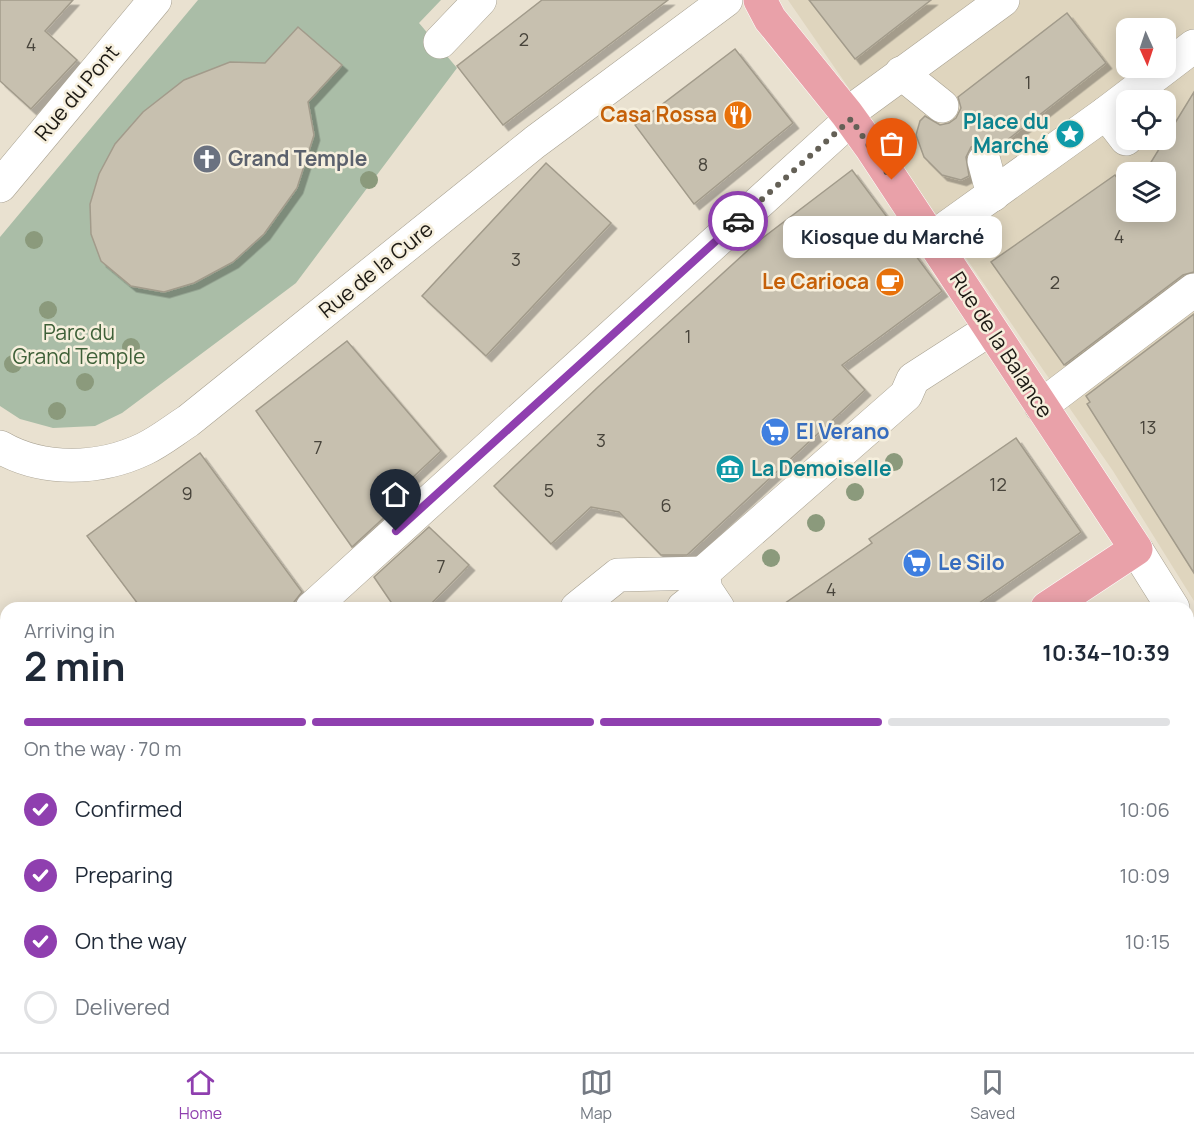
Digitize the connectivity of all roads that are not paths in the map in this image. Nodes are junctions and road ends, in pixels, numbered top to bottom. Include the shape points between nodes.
1 (155, 0) edge
2 (480, 0) edge
3 (726, 0) edge
4 (760, 0) edge
5 (1003, 0) edge
6 (440, 42) dead end
7 (1194, 46) edge
8 (901, 73) junction
9 (942, 106) dead end
10 (1106, 113) junction
11 (849, 116) junction
12 (1116, 126) edge
13 (984, 161) dead end
14 (0, 186) edge
15 (993, 195) junction
16 (932, 238) junction
17 (1194, 290) edge
18 (975, 339) dead end
19 (1041, 406) junction
20 (0, 447) edge
21 (1136, 549) junction
22 (702, 594) edge
23 (319, 602) edge
24 (585, 602) edge
25 (1056, 602) edge
26 (1169, 602) edge

1 - 14 street, Rue du Pont
2 - 6 street
3 - 20 street, Rue de la Cure via 535,141 188,422 146,448 97,464 72,465 38,461
4 - 11 main road, Rue de la Balance via 770,19
5 - 8 street
7 - 10 street
8 - 9 street
8 - 11 street
10 - 12 street
10 - 15 street
11 - 16 main road, Rue de la Balance
11 - 23 street
13 - 15 street
15 - 16 street
16 - 19 main road, Rue de la Balance
17 - 19 street
18 - 22 street via 914,379 906,395
19 - 21 main road, Rue de la Balance
21 - 25 main road
21 - 26 street, Rue de la Balance
22 - 24 street via 618,575

